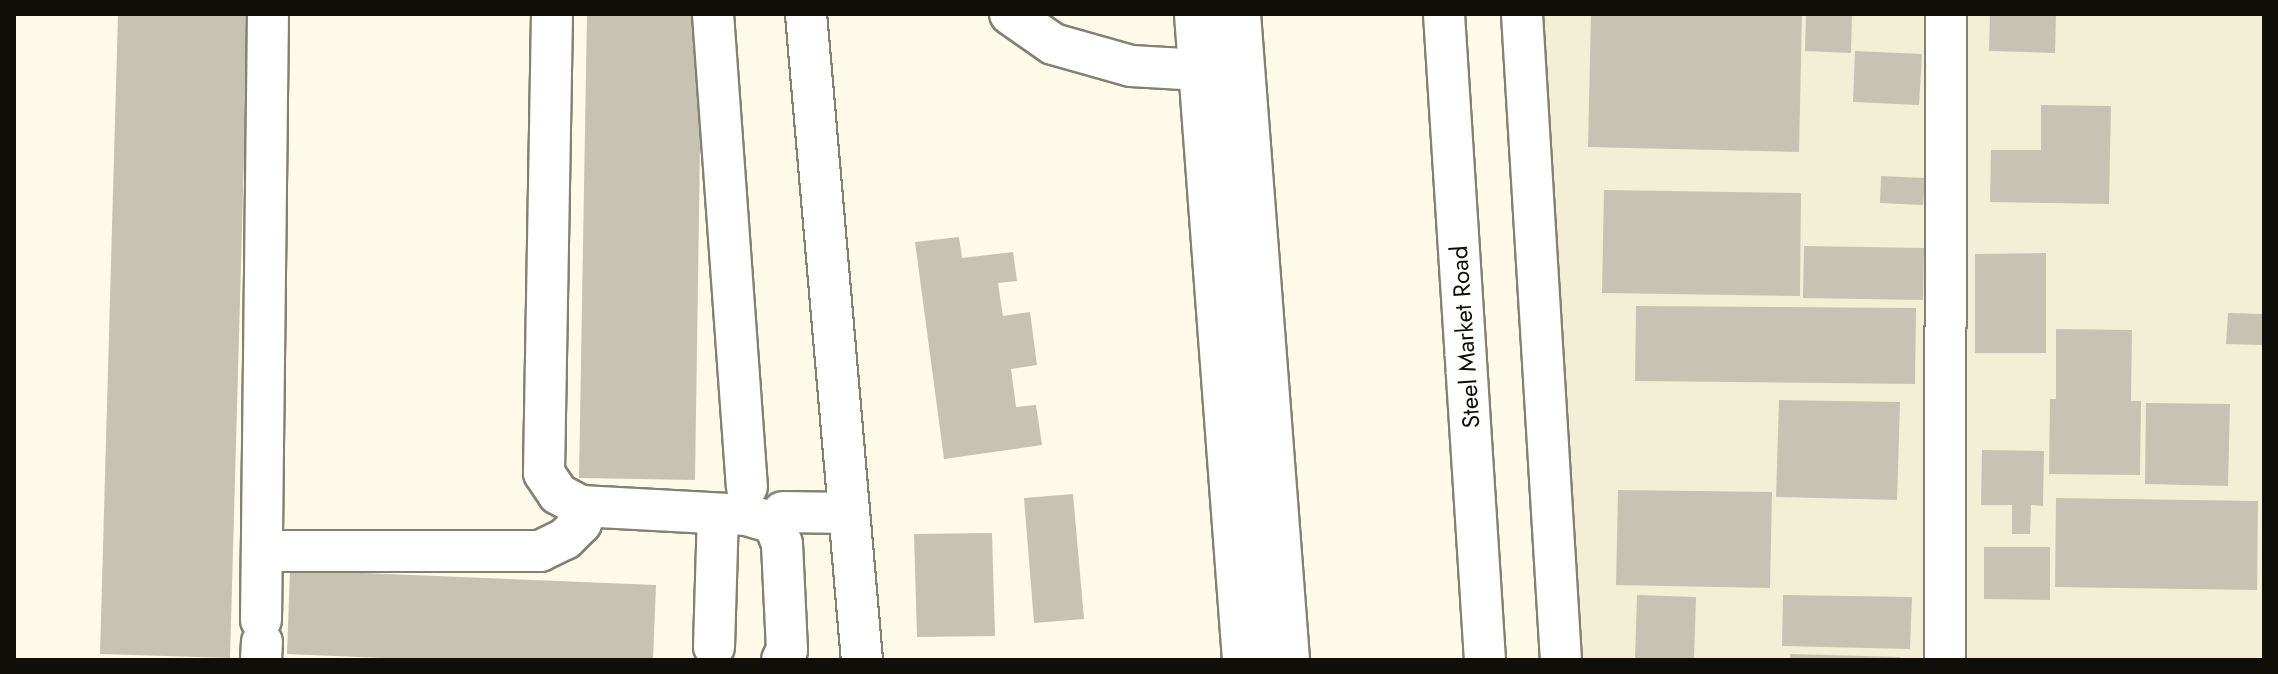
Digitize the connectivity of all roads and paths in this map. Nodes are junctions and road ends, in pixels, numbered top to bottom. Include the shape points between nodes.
1 (268, 14) edge
2 (552, 14) edge
3 (713, 14) edge
4 (806, 14) edge
5 (1010, 14) edge
6 (1197, 14) edge
7 (1238, 14) edge
8 (1444, 14) edge
9 (1522, 14) edge
10 (1946, 14) edge
11 (1201, 70) junction
12 (747, 487) dead end
13 (581, 506) junction
14 (783, 512) dead end
15 (849, 513) junction
16 (718, 514) junction
17 (262, 551) junction
18 (261, 641) edge
19 (714, 647) dead end
20 (782, 660) edge
21 (862, 660) edge
22 (1245, 660) edge
23 (1287, 660) edge
24 (1485, 660) edge
25 (1561, 660) edge
26 (1945, 660) edge

1 - 17 street
2 - 13 street via 544,473 558,494
3 - 12 street
4 - 15 street
5 - 11 street via 1066,48 1131,66
6 - 11 highway
7 - 23 highway
8 - 24 street, Steel Market Road
9 - 25 street
10 - 26 street
11 - 22 highway
13 - 16 street
13 - 17 street via 581,523 565,539 540,551
14 - 15 street
15 - 21 street
16 - 19 street
16 - 20 street via 774,523 782,544 787,650
17 - 18 street

